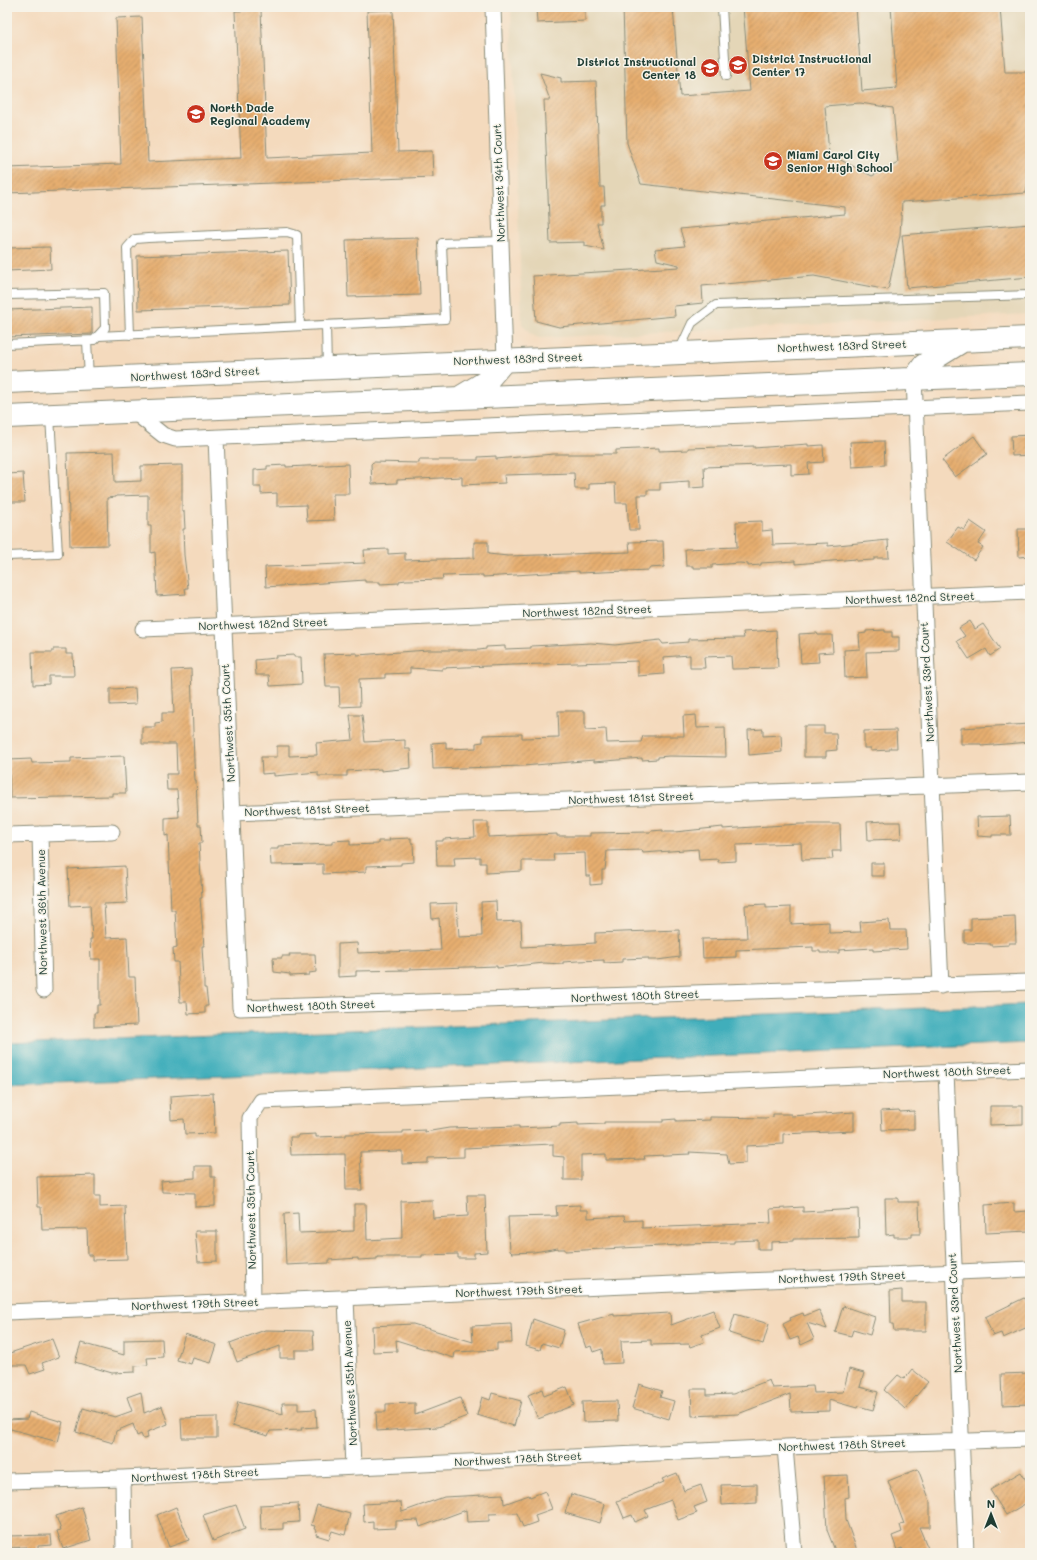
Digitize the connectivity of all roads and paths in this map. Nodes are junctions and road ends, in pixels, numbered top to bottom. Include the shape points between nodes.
1 (493, 7) edge
2 (722, 7) edge
3 (726, 76) dead end
4 (501, 241) junction
5 (7, 295) edge
6 (1030, 295) edge
7 (326, 325) junction
8 (300, 326) junction
9 (130, 335) junction
10 (99, 336) junction
11 (1030, 338) edge
12 (87, 341) junction
13 (962, 341) junction
14 (7, 344) edge
15 (678, 353) junction
16 (505, 360) junction
17 (327, 368) junction
18 (1030, 374) edge
19 (90, 378) junction
20 (914, 379) junction
21 (7, 382) edge
22 (460, 397) junction
23 (1030, 403) edge
24 (914, 408) junction
25 (133, 411) junction
26 (50, 415) junction
27 (7, 417) edge
28 (216, 438) junction
29 (7, 556) edge
30 (1030, 592) edge
31 (923, 597) junction
32 (223, 625) junction
33 (143, 629) dead end
34 (1030, 782) edge
35 (931, 786) junction
36 (232, 813) junction
37 (112, 832) dead end
38 (40, 834) junction
39 (7, 835) edge
40 (1030, 982) edge
41 (941, 986) junction
42 (44, 990) dead end
43 (240, 1008) joint
44 (1030, 1069) edge
45 (946, 1072) junction
46 (250, 1118) joint
47 (1030, 1269) edge
48 (953, 1273) junction
49 (346, 1298) junction
50 (253, 1302) junction
51 (7, 1312) edge
52 (1030, 1439) edge
53 (961, 1442) junction
54 (785, 1446) junction
55 (353, 1467) junction
56 (122, 1478) junction
57 (7, 1481) edge
58 (124, 1553) edge
59 (794, 1553) edge
60 (966, 1553) edge

1 - 4 street, Northwest 34th Court
2 - 3 lane
4 - 7 lane via 442,243 445,319
4 - 16 street, Northwest 34th Court
5 - 10 lane via 104,293 105,328
6 - 15 lane via 716,305 692,323
7 - 8 lane
7 - 17 lane
8 - 9 lane
8 - 9 lane via 297,235 287,232 148,238 135,239 127,248
9 - 10 lane
10 - 12 lane
11 - 13 main road, Northwest 183rd Street
12 - 14 lane
12 - 19 lane
13 - 15 main road, Northwest 183rd Street
13 - 20 main road via 924,365
15 - 16 main road, Northwest 183rd Street
16 - 17 main road, Northwest 183rd Street
16 - 22 main road via 487,381
17 - 19 main road, Northwest 183rd Street
18 - 20 main road
19 - 21 main road, Northwest 183rd Street
20 - 22 main road
20 - 24 street, Northwest 33rd Court
22 - 25 main road
23 - 24 street
24 - 28 street
24 - 31 street, Northwest 33rd Court
25 - 26 main road
25 - 28 street via 162,435 175,439
26 - 27 main road
26 - 29 lane via 58,554
28 - 32 street, Northwest 35th Court
30 - 31 street, Northwest 182nd Street
31 - 32 street, Northwest 182nd Street
31 - 35 street, Northwest 33rd Court
32 - 33 street, Northwest 182nd Street
32 - 36 street, Northwest 35th Court
34 - 35 street, Northwest 181st Street
35 - 36 street, Northwest 181st Street
35 - 41 street, Northwest 33rd Court
36 - 43 street, Northwest 35th Court
37 - 38 street
38 - 39 street
38 - 42 street, Northwest 36th Avenue
40 - 41 street, Northwest 180th Street
41 - 43 street, Northwest 180th Street
44 - 45 street, Northwest 180th Street
45 - 46 street, Northwest 180th Street via 261,1101
45 - 48 street, Northwest 33rd Court
46 - 50 street, Northwest 35th Court
47 - 48 street, Northwest 179th Street
48 - 49 street, Northwest 179th Street
48 - 53 street, Northwest 33rd Court
49 - 50 street, Northwest 179th Street
49 - 55 street, Northwest 35th Avenue
50 - 51 street, Northwest 179th Street
52 - 53 street, Northwest 178th Street
53 - 54 street, Northwest 178th Street
53 - 60 street, Northwest 33rd Court
54 - 55 street, Northwest 178th Street
54 - 59 street
55 - 56 street, Northwest 178th Street
56 - 57 street, Northwest 178th Street
56 - 58 street

